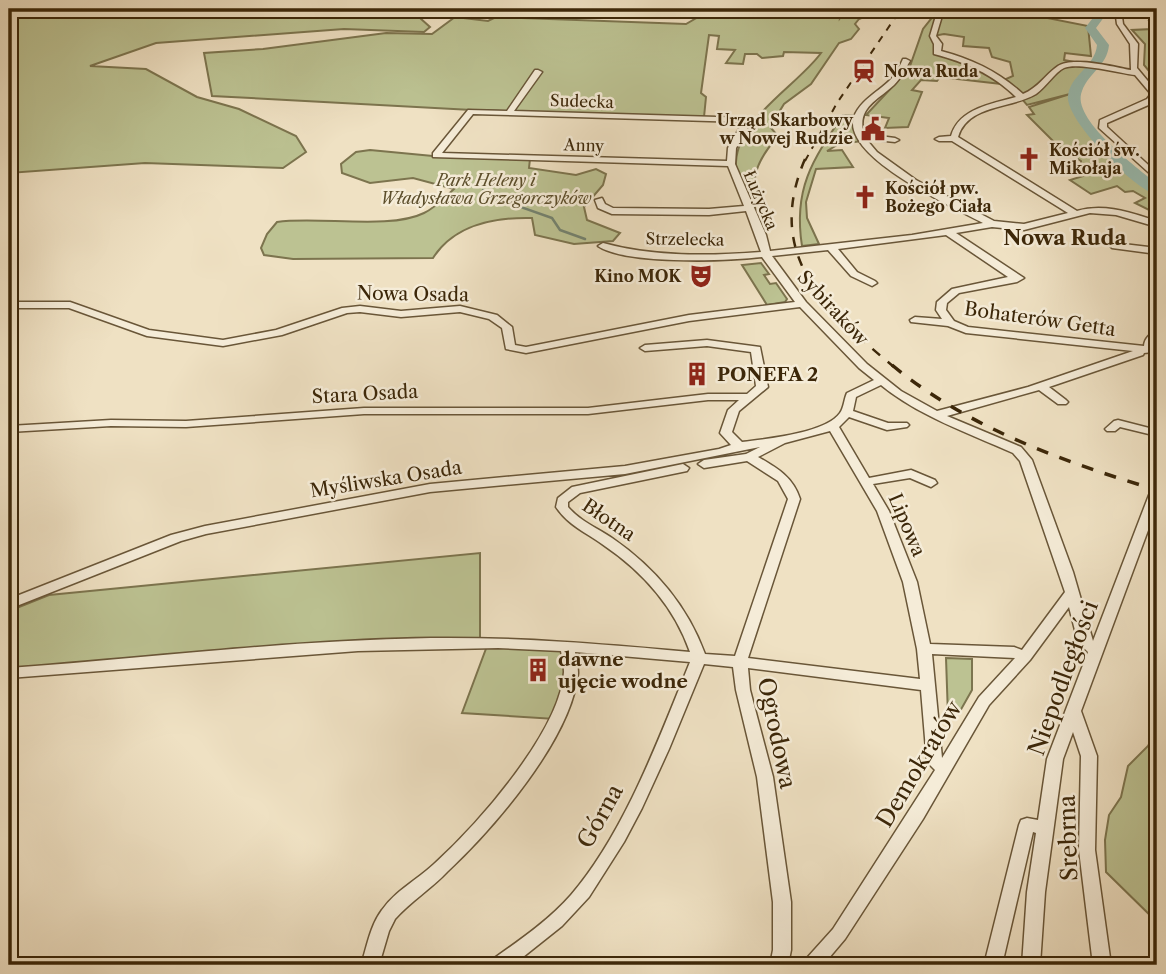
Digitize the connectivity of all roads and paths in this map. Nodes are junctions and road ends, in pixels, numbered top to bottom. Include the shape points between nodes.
1 (941, 9) edge
2 (1118, 9) edge
3 (906, 61) dead end
4 (538, 72) dead end
5 (1137, 73) junction
6 (1156, 95) edge
7 (1021, 97) junction
8 (509, 113) junction
9 (748, 120) joint
10 (862, 136) junction
11 (954, 138) junction
12 (939, 139) dead end
13 (895, 140) dead end
14 (436, 155) joint
15 (731, 164) junction
16 (1157, 177) edge
17 (599, 200) dead end
18 (747, 208) junction
19 (1070, 214) junction
20 (992, 224) junction
21 (1157, 224) edge
22 (948, 232) junction
23 (603, 246) dead end
24 (830, 246) junction
25 (1115, 246) dead end
26 (1157, 251) edge
27 (768, 254) junction
28 (872, 283) dead end
29 (802, 304) junction
30 (9, 305) edge
31 (915, 320) dead end
32 (950, 323) junction
33 (1157, 334) edge
34 (645, 348) dead end
35 (1153, 354) edge
36 (881, 381) junction
37 (1040, 386) junction
38 (722, 397) junction
39 (749, 397) junction
40 (1062, 402) dead end
41 (847, 413) junction
42 (936, 415) junction
43 (729, 419) junction
44 (903, 425) dead end
45 (833, 426) junction
46 (9, 429) edge
47 (1111, 429) dead end
48 (1157, 433) edge
49 (744, 452) junction
50 (865, 482) junction
51 (931, 483) dead end
52 (1155, 495) dead end
53 (1072, 592) junction
54 (9, 604) edge
55 (567, 646) junction
56 (925, 649) junction
57 (1097, 651) junction
58 (1025, 656) junction
59 (699, 658) junction
60 (740, 662) junction
61 (9, 673) edge
62 (929, 686) junction
63 (1073, 711) junction
64 (945, 769) junction
65 (1045, 827) junction
66 (370, 965) edge
67 (499, 965) edge
68 (779, 965) edge
69 (812, 965) edge
70 (993, 965) edge
71 (1031, 965) edge
72 (1102, 965) edge

1 - 7 street via 933,36 937,52 1004,80
2 - 5 street via 1120,24 1133,44
3 - 10 street via 859,116
4 - 8 street
5 - 6 street
5 - 7 street via 1062,66 1048,82
6 - 16 street via 1103,122 1103,128
7 - 11 street via 975,113 959,124
8 - 9 street, Sudecka
8 - 14 street, Sudecka via 471,112
9 - 15 street, Łużycka via 732,148
10 - 13 street
10 - 20 street via 883,162
11 - 12 street
11 - 19 street
14 - 15 street, Anny
15 - 18 street, Łużycka
17 - 18 street via 612,211
18 - 27 street, Łużycka
19 - 20 street via 1024,227
19 - 21 street via 1109,211
20 - 22 street, Strzelecka
22 - 24 street, Strzelecka
22 - 32 street, Bohaterów Getta via 1018,278 956,291 942,302 941,310
23 - 27 street, Strzelecka via 663,257
24 - 27 street, Strzelecka
24 - 28 street via 854,274
25 - 26 street
27 - 29 street, Sybiraków
29 - 30 street, Nowa Osada via 689,318 526,350 510,347 507,327 500,322 460,309 401,314 346,310 278,334 223,343 147,333 70,305
29 - 36 street, Sybiraków
31 - 32 street
32 - 35 street, Bohaterów Getta via 982,333
33 - 35 street via 1149,342
34 - 39 street via 707,343 756,349 762,387
35 - 37 street
36 - 41 street via 851,395
36 - 42 street
37 - 40 street
37 - 42 street
38 - 39 street, Stara Osada
38 - 43 street
38 - 46 street, Stara Osada via 588,411 364,411 186,424 132,422
39 - 43 street
41 - 44 street via 887,427
41 - 45 street
42 - 53 street via 1007,444 1026,460
43 - 49 street via 726,433
45 - 49 street
45 - 50 street, Lipowa
47 - 48 street via 1118,423
49 - 54 street, Myśliwska Osada via 568,476 430,488 205,530
49 - 59 street, Błotna via 585,488 562,501 565,513 631,558 671,600
49 - 60 street, Ogrodowa via 781,476 792,488 794,499
50 - 51 street via 911,474
50 - 56 street, Lipowa via 883,511 910,582
52 - 57 street, Niepodległości
53 - 57 street via 1085,642
53 - 58 street, Demokratów
55 - 59 street
55 - 61 street via 426,645
55 - 66 street via 573,659 563,708 526,769 480,830 385,918
56 - 58 street
56 - 62 street, Lipowa
57 - 63 street, Niepodległości
58 - 64 street, Demokratów via 984,701
59 - 60 street
59 - 67 street, Górna via 666,741 582,894
60 - 62 street
60 - 68 street, Ogrodowa via 765,777 782,902
62 - 64 street, Lipowa via 935,762
63 - 65 street, Niepodległości via 1055,759
63 - 72 street, Srebrna via 1089,756 1087,850
64 - 69 street, Demokratów via 839,934
65 - 70 street via 1027,825
65 - 71 street, Niepodległości

